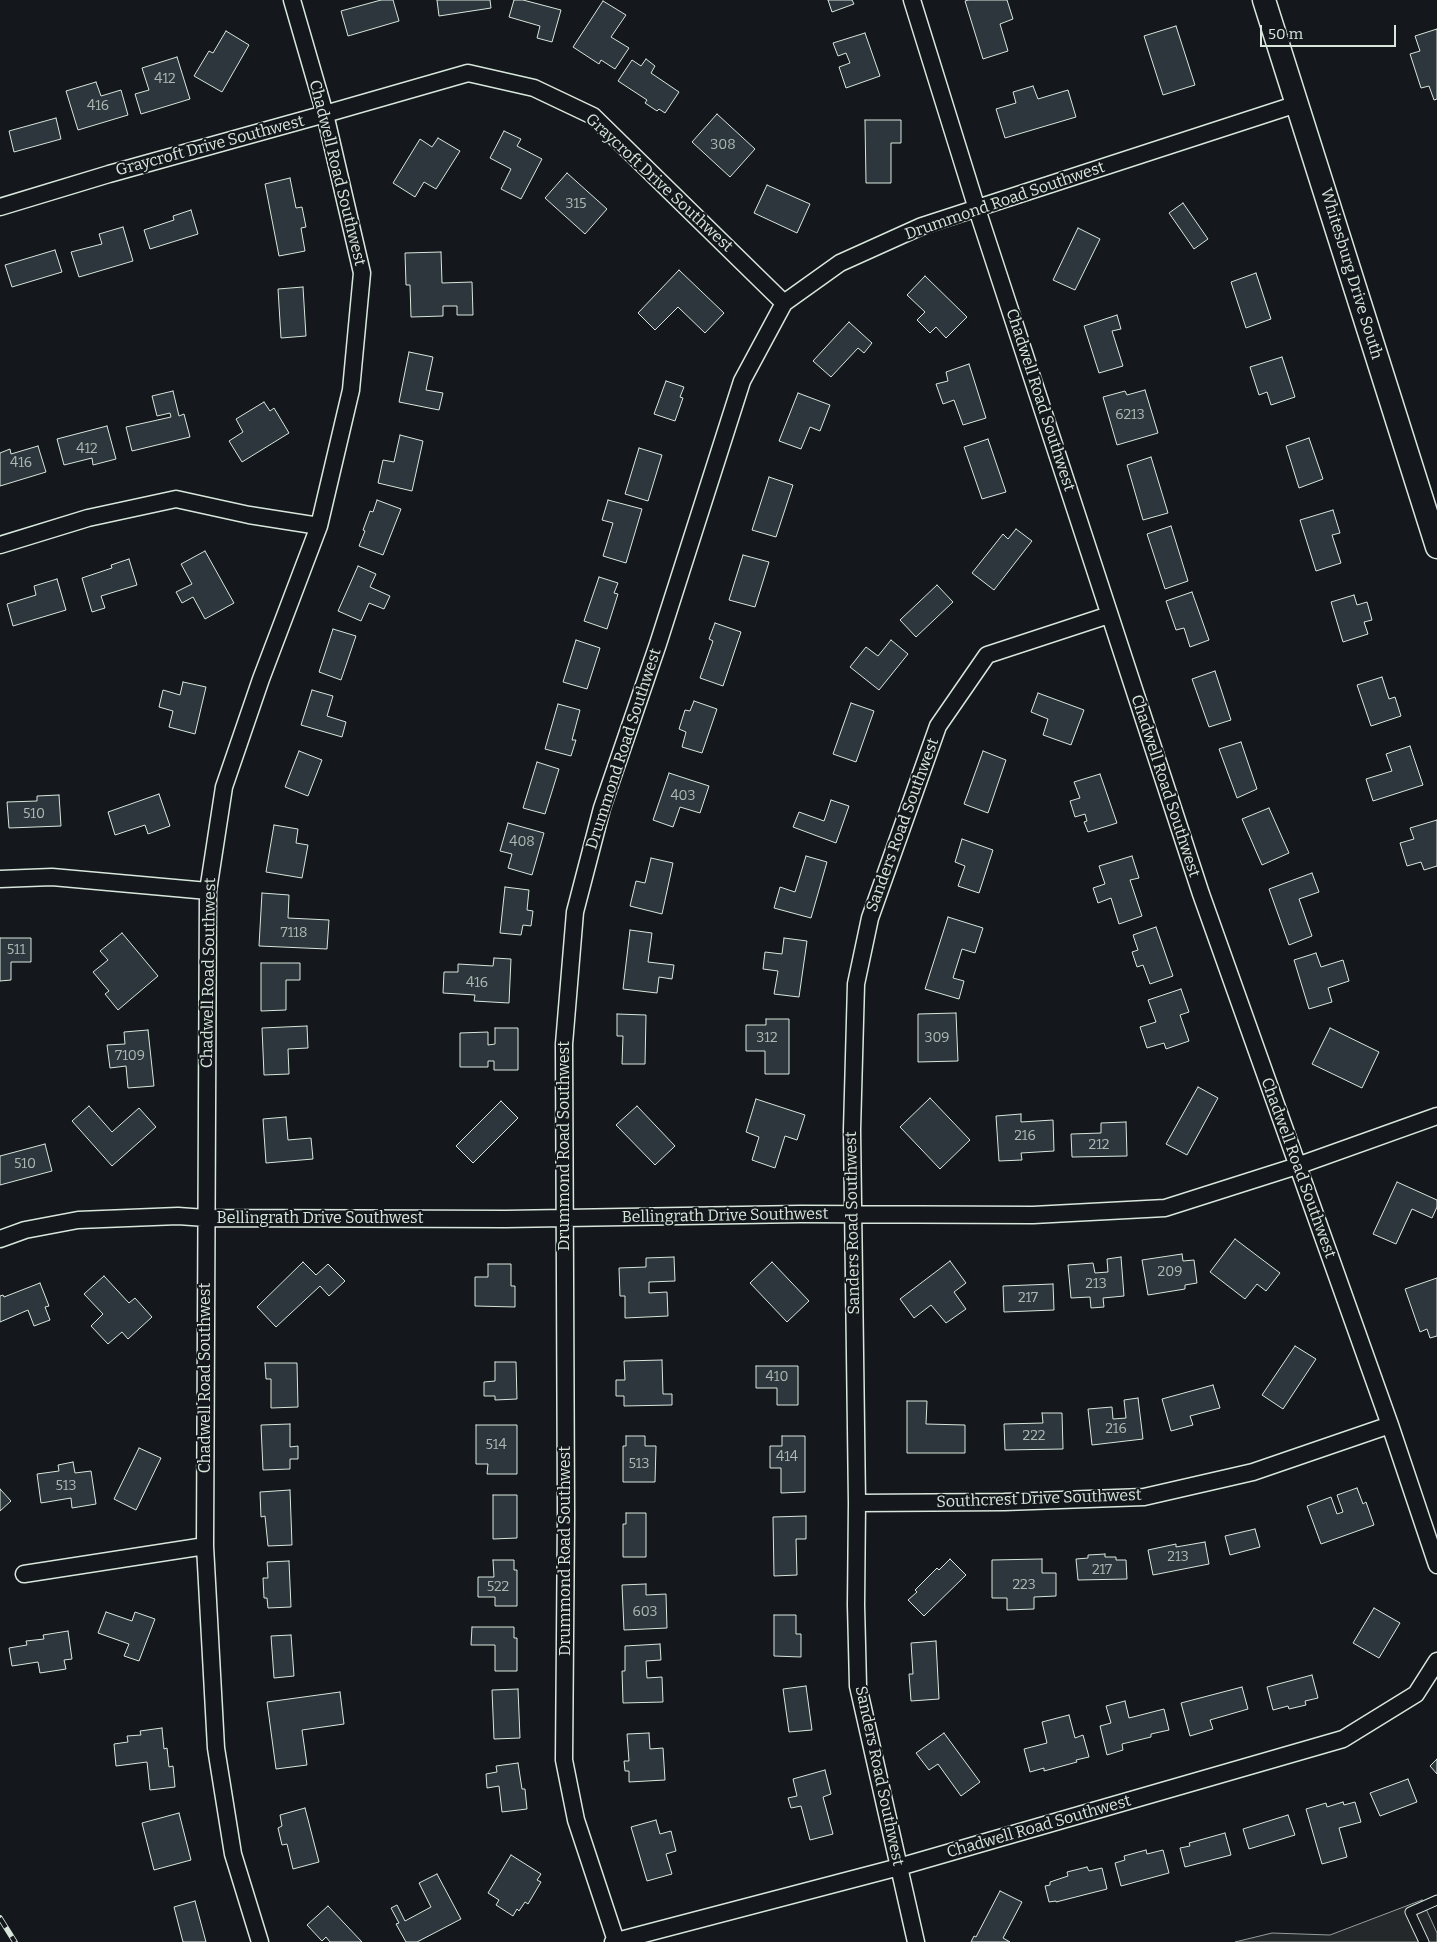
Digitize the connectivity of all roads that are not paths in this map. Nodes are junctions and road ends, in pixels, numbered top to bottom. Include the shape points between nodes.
1 (292, 0) edge
2 (912, 0) edge
3 (1264, 0) edge
4 (1297, 104) junction
5 (325, 114) junction
6 (0, 207) edge
7 (977, 210) junction
8 (784, 303) junction
9 (319, 526) junction
10 (0, 545) edge
11 (1437, 547) edge
12 (1109, 615) junction
13 (0, 879) edge
14 (208, 891) junction
15 (1437, 1116) edge
16 (1298, 1166) junction
17 (853, 1214) junction
18 (206, 1218) junction
19 (564, 1218) junction
20 (0, 1239) edge
21 (1390, 1425) junction
22 (857, 1503) junction
23 (205, 1546) junction
24 (1437, 1565) edge
25 (24, 1574) dead end
26 (1437, 1661) edge
27 (899, 1867) junction
28 (1437, 1900) edge
29 (260, 1942) edge
30 (614, 1942) edge
31 (916, 1942) edge
32 (1424, 1942) edge

1 - 5 street, Chadwell Road Southwest
2 - 7 street, Chadwell Road Southwest
3 - 4 main road, Whitesburg Drive South
4 - 7 street, Drummond Road Southwest
4 - 11 main road, Whitesburg Drive South via 1426,502
5 - 6 street, Graycroft Drive Southwest
5 - 8 street, Graycroft Drive Southwest via 468,73 534,88 593,116
5 - 9 street, Chadwell Road Southwest via 362,272 351,390
7 - 8 street, Drummond Road Southwest via 922,226 840,263
7 - 12 street, Chadwell Road Southwest
8 - 19 street, Drummond Road Southwest via 742,381 602,808 575,912 564,1044
9 - 10 street via 176,499 88,518
9 - 14 street, Chadwell Road Southwest via 224,787
12 - 16 street, Chadwell Road Southwest via 1200,894
12 - 17 street, Sanders Road Southwest via 986,655 938,726 870,918 856,984
13 - 14 street via 52,877
14 - 18 street, Chadwell Road Southwest
15 - 16 street, Bellingrath Drive Southwest
16 - 17 street, Bellingrath Drive Southwest via 1165,1208 1033,1215
16 - 21 street, Chadwell Road Southwest
17 - 19 street, Bellingrath Drive Southwest
17 - 22 street, Sanders Road Southwest
18 - 19 street, Bellingrath Drive Southwest
18 - 20 street, Bellingrath Drive Southwest via 78,1220 25,1230
18 - 23 street, Chadwell Road Southwest
19 - 30 street, Drummond Road Southwest via 564,1760 576,1820
21 - 22 street, Southcrest Drive Southwest via 1253,1472 1144,1497
21 - 24 street, Chadwell Road Southwest
22 - 27 street, Sanders Road Southwest via 858,1686
23 - 25 street
23 - 29 street, Chadwell Road Southwest via 216,1748 233,1854
26 - 27 street, Chadwell Road Southwest via 1416,1694 1343,1739
27 - 30 street, Chadwell Road Southwest
27 - 31 street, Sanders Road Southwest
28 - 32 lane via 1410,1912

